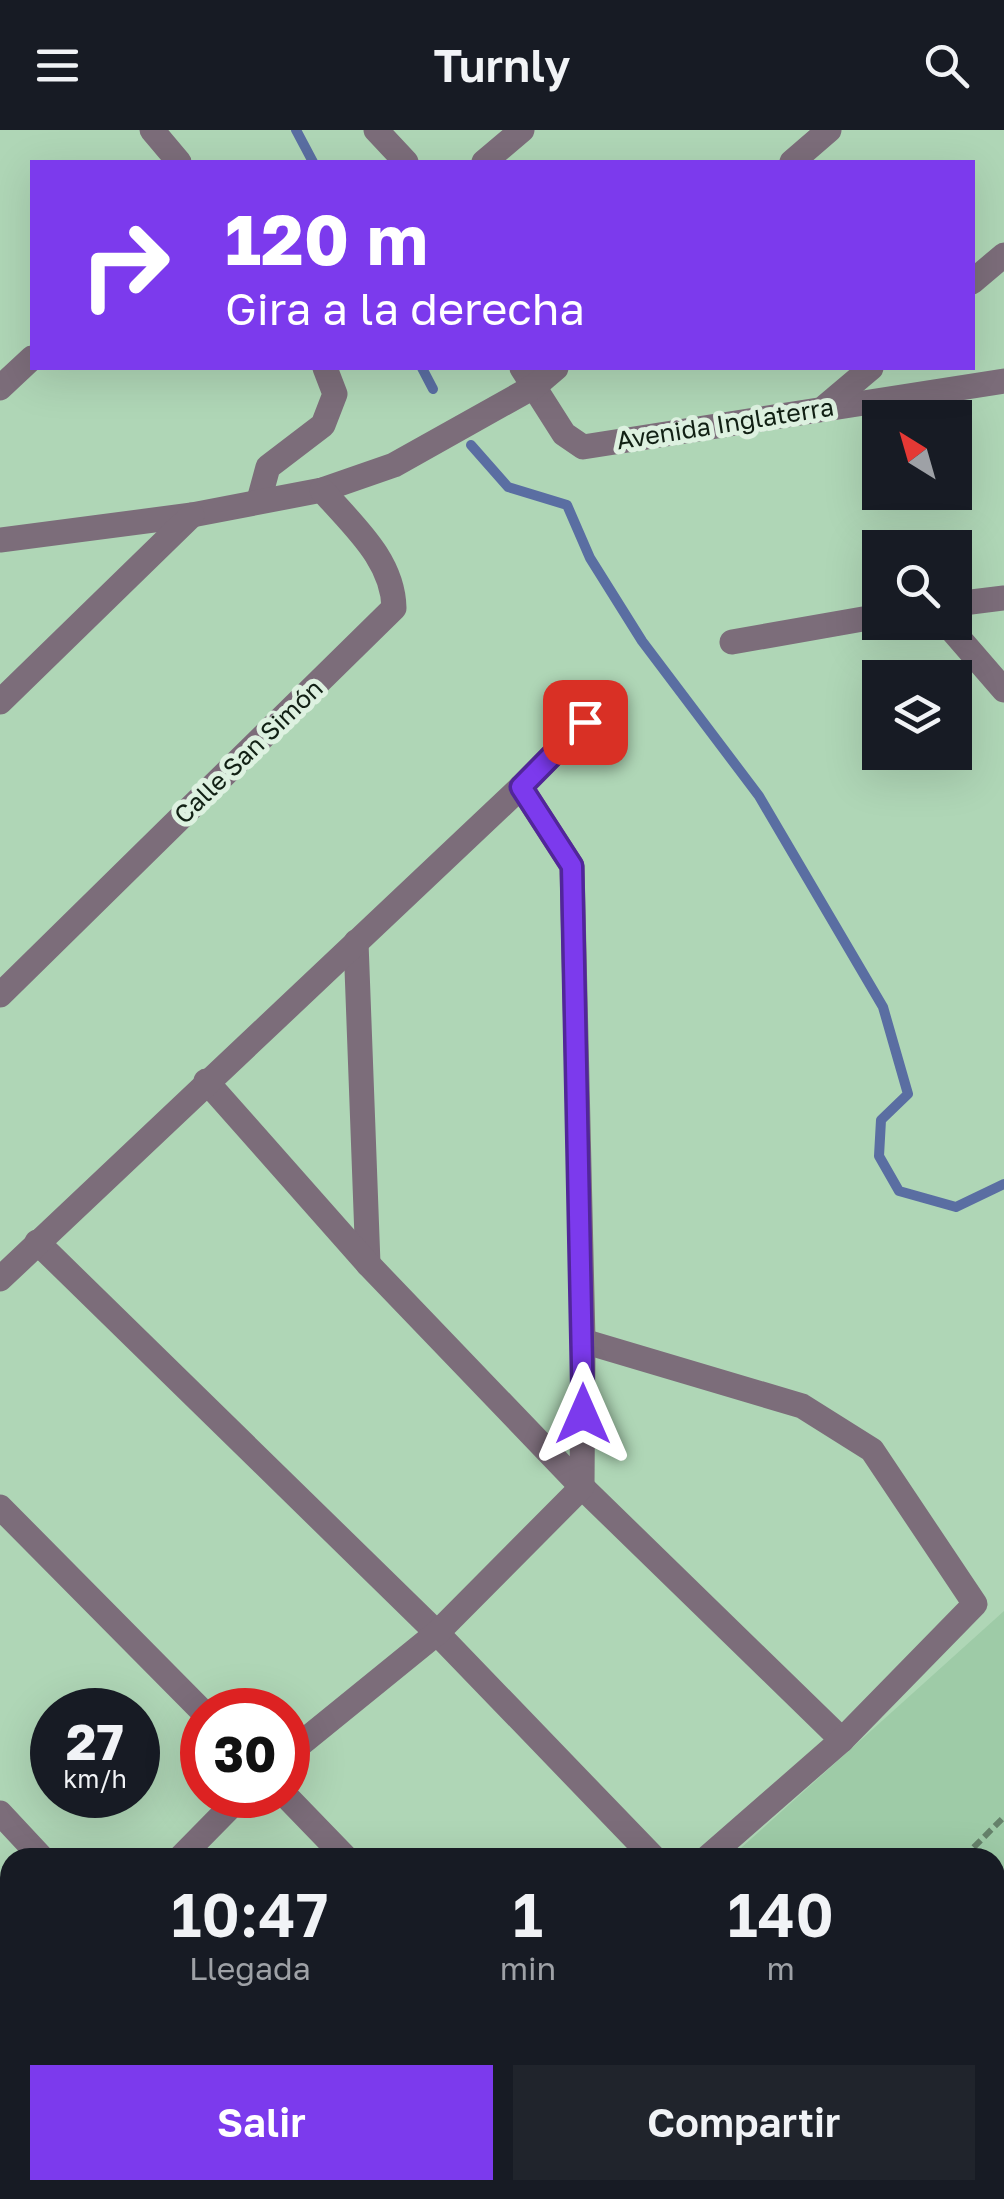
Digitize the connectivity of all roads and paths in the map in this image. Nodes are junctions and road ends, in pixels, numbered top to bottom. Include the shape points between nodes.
1 (152, 130) edge
2 (376, 130) edge
3 (522, 130) edge
4 (829, 130) edge
5 (177, 160) edge
6 (404, 160) edge
7 (486, 160) edge
8 (794, 160) edge
9 (1004, 255) edge
10 (975, 279) edge
11 (30, 360) edge
12 (326, 370) edge
13 (870, 370) edge
14 (528, 377) edge
15 (1004, 381) edge
16 (0, 388) edge
17 (826, 406) junction
18 (322, 490) junction
19 (259, 500) junction
20 (192, 515) junction
21 (0, 540) edge
22 (1004, 598) edge
23 (972, 602) edge
24 (862, 619) edge
25 (961, 640) edge
26 (732, 642) dead end
27 (1004, 690) edge
28 (606, 701) dead end
29 (0, 702) edge
30 (521, 787) junction
31 (356, 942) junction
32 (0, 994) edge
33 (206, 1080) junction
34 (37, 1242) junction
35 (368, 1264) junction
36 (0, 1279) edge
37 (583, 1341) junction
38 (582, 1487) junction
39 (0, 1506) edge
40 (437, 1634) junction
41 (180, 1689) edge
42 (310, 1736) edge
43 (842, 1740) junction
44 (0, 1813) edge
45 (1004, 1817) edge
46 (219, 1818) edge
47 (307, 1818) edge
48 (33, 1848) edge
49 (190, 1848) edge
50 (336, 1848) edge
51 (644, 1848) edge
52 (718, 1848) edge
53 (973, 1848) edge

1 - 5 street
2 - 6 street
3 - 7 street
4 - 8 street
9 - 10 street
11 - 16 street
12 - 19 street via 335,394 323,425 268,467
13 - 17 street
14 - 17 street, Avenida Inglaterra via 564,434 582,447
14 - 18 street via 394,465
15 - 17 street, Avenida Inglaterra
18 - 19 street
18 - 32 street, Calle San Simón via 383,562 394,585 394,608
19 - 20 street
20 - 21 street
20 - 29 street
22 - 23 street
24 - 26 street
25 - 27 street
28 - 30 street
30 - 31 street
30 - 37 street via 572,866
31 - 33 street
31 - 35 street
33 - 34 street
33 - 35 street
34 - 36 street
34 - 40 street
35 - 38 street
37 - 38 street
37 - 43 street via 802,1406 872,1450 975,1604
38 - 40 street
38 - 43 street
39 - 41 street
40 - 42 street
40 - 51 street
43 - 52 street
44 - 48 street
45 - 53 path
46 - 49 street
47 - 50 street

